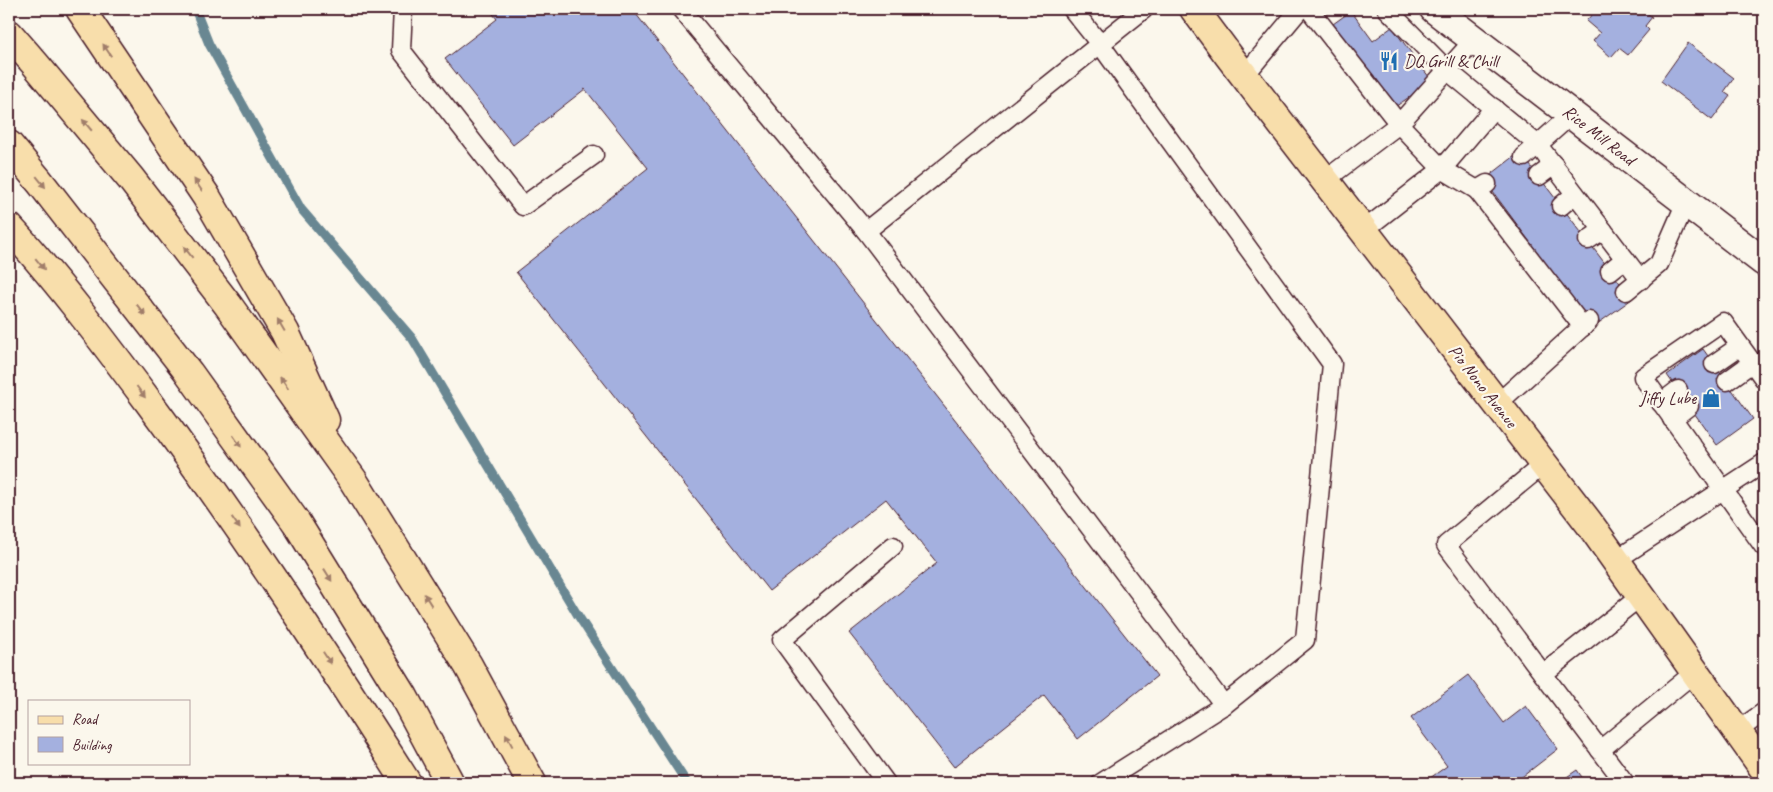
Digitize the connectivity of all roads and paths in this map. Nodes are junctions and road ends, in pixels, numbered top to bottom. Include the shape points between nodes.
1 (80, 9) edge
2 (403, 9) edge
3 (681, 9) edge
4 (1072, 9) edge
5 (1144, 9) edge
6 (1194, 9) edge
7 (1300, 9) edge
8 (1309, 9) edge
9 (1387, 9) edge
10 (1434, 9) edge
11 (9, 34) edge
12 (1474, 40) junction
13 (1100, 44) junction
14 (1448, 71) junction
15 (1244, 76) junction
16 (1494, 108) junction
17 (1572, 114) junction
18 (1399, 124) junction
19 (1538, 144) junction
20 (9, 145) edge
21 (594, 155) dead end
22 (1524, 157) dead end
23 (1554, 165) junction
24 (1442, 169) junction
25 (1539, 176) dead end
26 (1325, 180) junction
27 (1575, 194) junction
28 (1686, 202) junction
29 (1561, 206) dead end
30 (9, 227) edge
31 (1364, 230) junction
32 (1603, 230) junction
33 (866, 231) junction
34 (1588, 240) dead end
35 (1625, 259) junction
36 (1764, 262) edge
37 (1610, 270) dead end
38 (1641, 280) junction
39 (1626, 291) dead end
40 (1740, 346) junction
41 (1752, 362) junction
42 (1714, 364) dead end
43 (1764, 379) edge
44 (1726, 381) dead end
45 (1678, 390) dead end
46 (1661, 403) junction
47 (1497, 404) junction
48 (1690, 406) dead end
49 (1672, 419) junction
50 (1764, 463) edge
51 (1544, 464) junction
52 (353, 480) junction
53 (1724, 490) junction
54 (893, 546) dead end
55 (1764, 547) edge
56 (1616, 560) junction
57 (1641, 596) junction
58 (1695, 672) junction
59 (1543, 674) junction
60 (1224, 705) junction
61 (1764, 712) edge
62 (1737, 731) junction
63 (1600, 750) junction
64 (1764, 769) edge
65 (407, 783) edge
66 (450, 783) edge
67 (532, 783) edge
68 (886, 783) edge
69 (1101, 783) edge
70 (1624, 783) edge

52 -> 1 main road via 285,332 211,205
2 - 21 lane via 401,50 524,206
3 - 33 lane
4 - 13 lane
5 - 13 lane
6 - 15 main road, Pio Nono Avenue
7 - 15 lane
8 - 18 lane
9 - 14 lane
10 - 12 street, Rice Mill Road
52 -> 11 main road via 228,305 131,179
12 - 14 lane
12 - 17 street, Rice Mill Road
13 - 33 lane
13 - 60 lane via 1332,364 1305,640
14 - 16 lane
14 - 18 lane
15 - 26 main road, Pio Nono Avenue
16 - 19 lane
16 - 24 lane
17 - 19 lane
17 - 28 street, Rice Mill Road
18 - 24 lane
18 - 26 lane
19 - 22 lane
19 - 23 lane
20 -> 66 main road via 189,373 296,522 404,697
23 - 25 lane
23 - 27 lane
24 - 31 lane
24 - 47 lane via 1482,187 1586,324
26 - 31 main road, Pio Nono Avenue
27 - 29 lane
27 - 32 lane
28 - 36 street, Rice Mill Road
28 - 38 lane via 1659,264
30 -> 65 main road via 102,340 190,457 273,576
31 - 47 main road, Pio Nono Avenue
32 - 34 lane
32 - 35 lane
33 - 60 lane
35 - 37 lane
35 - 38 lane
38 - 39 lane
40 - 41 lane
40 - 42 lane
40 - 46 lane via 1723,322 1643,377
41 - 43 lane
41 - 44 lane
45 - 46 lane
46 - 49 lane
47 - 51 main road, Pio Nono Avenue
48 - 49 lane
49 - 53 lane
50 - 53 lane
51 - 56 main road, Pio Nono Avenue
51 - 59 lane via 1446,545
67 -> 52 main road via 468,665
53 - 55 lane
53 - 56 lane
54 - 68 lane via 782,640
56 - 57 main road, Pio Nono Avenue
57 - 58 main road, Pio Nono Avenue
57 - 59 lane
58 - 62 main road, Pio Nono Avenue
58 - 63 lane
59 - 63 lane
60 - 69 lane
61 - 62 lane
62 - 64 main road, Pio Nono Avenue
63 - 70 lane

